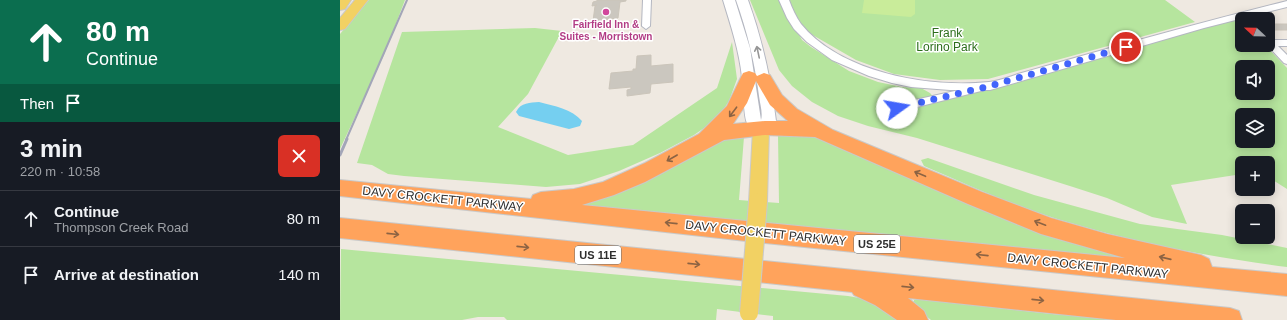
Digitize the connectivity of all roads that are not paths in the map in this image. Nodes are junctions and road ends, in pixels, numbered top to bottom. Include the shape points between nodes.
1 (345, 0) edge
2 (362, 0) edge
3 (647, 0) edge
4 (729, 0) edge
5 (742, 0) edge
6 (784, 0) edge
7 (1287, 4) edge
8 (340, 6) edge
9 (341, 25) edge
10 (646, 26) dead end
11 (1287, 43) edge
12 (1287, 61) edge
13 (757, 78) junction
14 (990, 86) junction
15 (897, 108) dead end
16 (761, 129) junction
17 (826, 135) junction
18 (701, 142) junction
19 (340, 188) edge
20 (469, 201) junction
21 (347, 229) edge
22 (842, 280) junction
23 (1286, 285) edge
24 (749, 317) edge
25 (915, 320) edge
26 (1230, 320) edge

1 - 8 main road
2 - 9 main road
3 - 10 street
4 - 13 main road
13 -> 5 main road via 756,40
6 - 14 street via 797,26 809,39 844,62 864,71 914,84
7 - 14 street
11 - 12 street via 1270,43
13 - 16 main road via 753,121
13 - 17 highway via 796,119
13 -> 18 highway via 730,116
14 - 15 street
16 - 17 highway via 803,129
16 - 18 highway via 736,130
16 - 24 main road, bridge
23 -> 17 highway via 1107,244 1050,226 975,198
18 -> 20 highway via 627,182 593,193 550,201
19 - 20 highway, DAVY CROCKETT PARKWAY
23 -> 20 highway, DAVY CROCKETT PARKWAY / US 25E
21 -> 22 highway, US 11E
22 - 25 highway via 879,294 904,308
22 -> 26 highway

